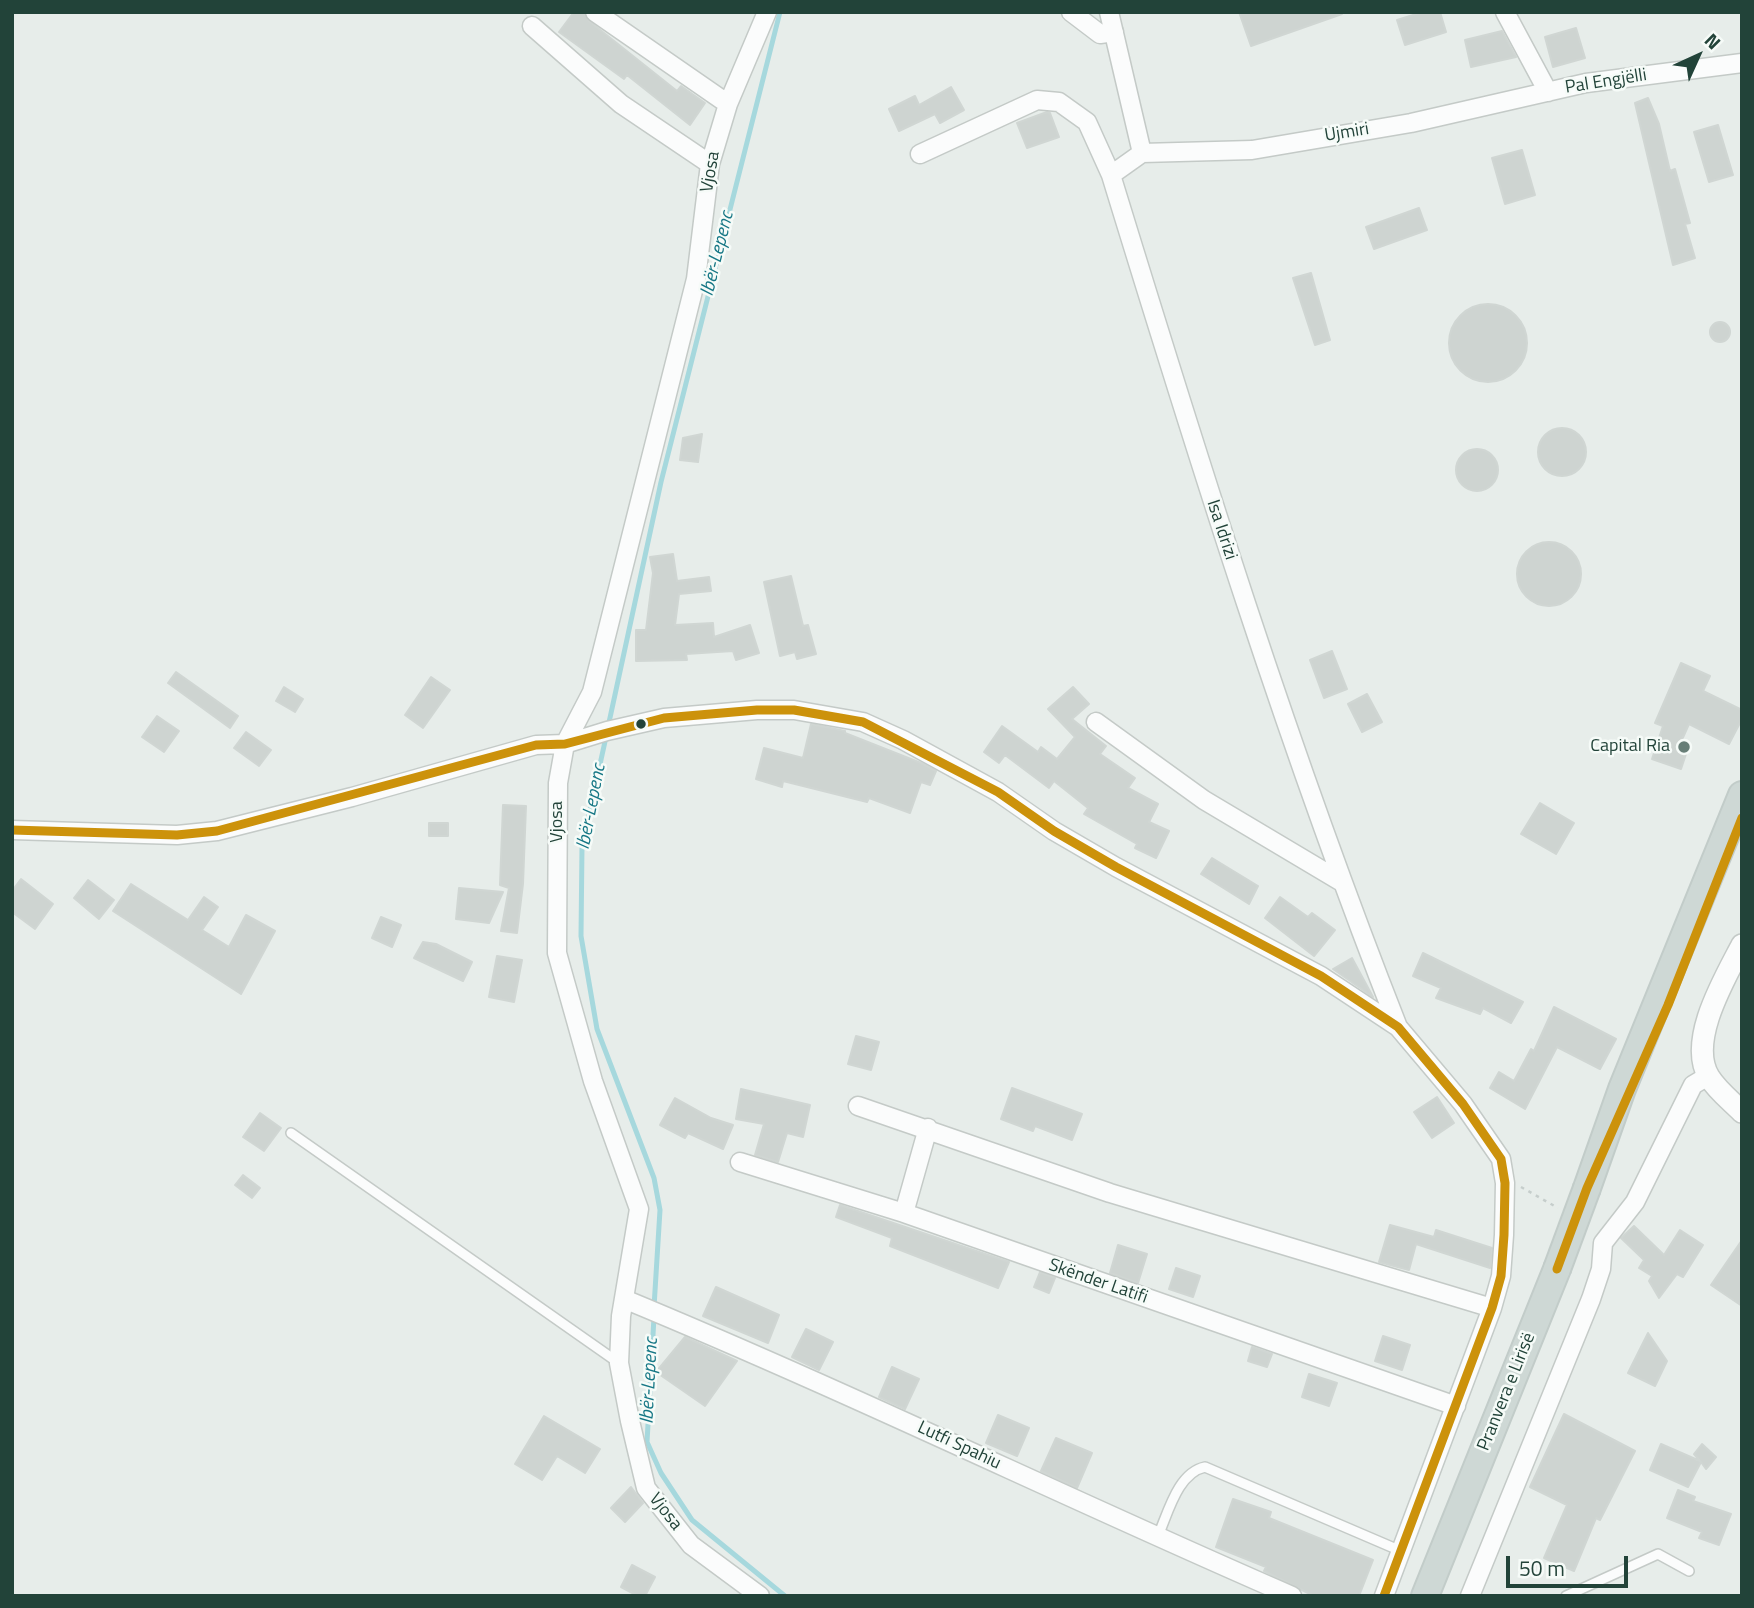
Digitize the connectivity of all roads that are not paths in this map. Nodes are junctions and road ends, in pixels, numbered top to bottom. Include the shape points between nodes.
1 (595, 12) edge
2 (767, 12) edge
3 (1071, 12) edge
4 (1109, 12) edge
5 (1505, 12) edge
6 (532, 26) dead end
7 (1114, 32) junction
8 (1742, 64) edge
9 (1548, 92) junction
10 (728, 104) junction
11 (1142, 153) junction
12 (920, 154) dead end
13 (710, 164) junction
14 (1111, 175) junction
15 (1096, 722) dead end
16 (565, 744) junction
17 (1742, 795) edge
18 (1742, 817) edge
19 (12, 830) edge
20 (1340, 881) junction
21 (1742, 946) edge
22 (1398, 1027) junction
23 (1708, 1076) junction
24 (858, 1106) dead end
25 (1742, 1112) edge
26 (928, 1128) junction
27 (291, 1132) dead end
28 (740, 1162) dead end
29 (1587, 1188) junction
30 (904, 1213) junction
31 (624, 1299) junction
32 (1492, 1308) junction
33 (619, 1363) junction
34 (1456, 1406) junction
35 (1157, 1538) junction
36 (1401, 1551) junction
37 (1689, 1571) dead end
38 (760, 1596) edge
39 (1292, 1596) edge
40 (1384, 1596) edge
41 (1425, 1596) edge
42 (1470, 1596) edge
43 (1566, 1596) edge

1 - 10 street
2 - 10 street, Vjosa
3 - 7 street via 1100,34
4 - 7 street
5 - 9 street, Pal Engjëlli
6 - 13 street via 621,104
7 - 11 street
8 - 9 street, Pal Engjëlli
9 - 11 street, Ujmiri via 1411,123 1252,150
10 - 13 street, Vjosa
11 - 14 street
12 - 14 street via 1037,100 1059,102 1087,122
13 - 16 street, Vjosa via 693,292 592,692
14 - 20 street, Isa Idrizi via 1223,539
15 - 20 street via 1204,800
16 - 19 street via 536,745 217,831 177,835
16 - 22 street via 664,718 757,710 794,710 863,722 998,792 1116,867 1321,976
16 - 31 street, Vjosa via 558,783 557,953 593,1081 639,1209
17 - 29 main road, Pranvera e Lirisë via 1622,1089
18 - 29 main road, Pranvera e Lirisë via 1668,1005
20 - 22 street, Isa Idrizi
21 - 23 street via 1709,1014 1703,1044
22 - 32 street via 1463,1104 1500,1159 1504,1183 1502,1276
23 - 25 street
23 - 42 street via 1693,1085 1635,1202 1603,1243 1591,1299
24 - 26 street
26 - 30 street
26 - 32 street via 1110,1193
27 - 33 lane
28 - 30 street, Skënder Latifi
29 - 41 main road, Pranvera e Lirisë, bridge
30 - 34 street, Skënder Latifi
31 - 33 street, Vjosa
31 - 35 street, Lutfi Spahiu via 761,1355
32 - 34 street
33 - 38 street, Vjosa via 646,1488 691,1545
34 - 36 street
35 - 36 lane via 1185,1477 1205,1467
35 - 39 street, Lutfi Spahiu
36 - 40 street
37 - 43 lane via 1657,1554

